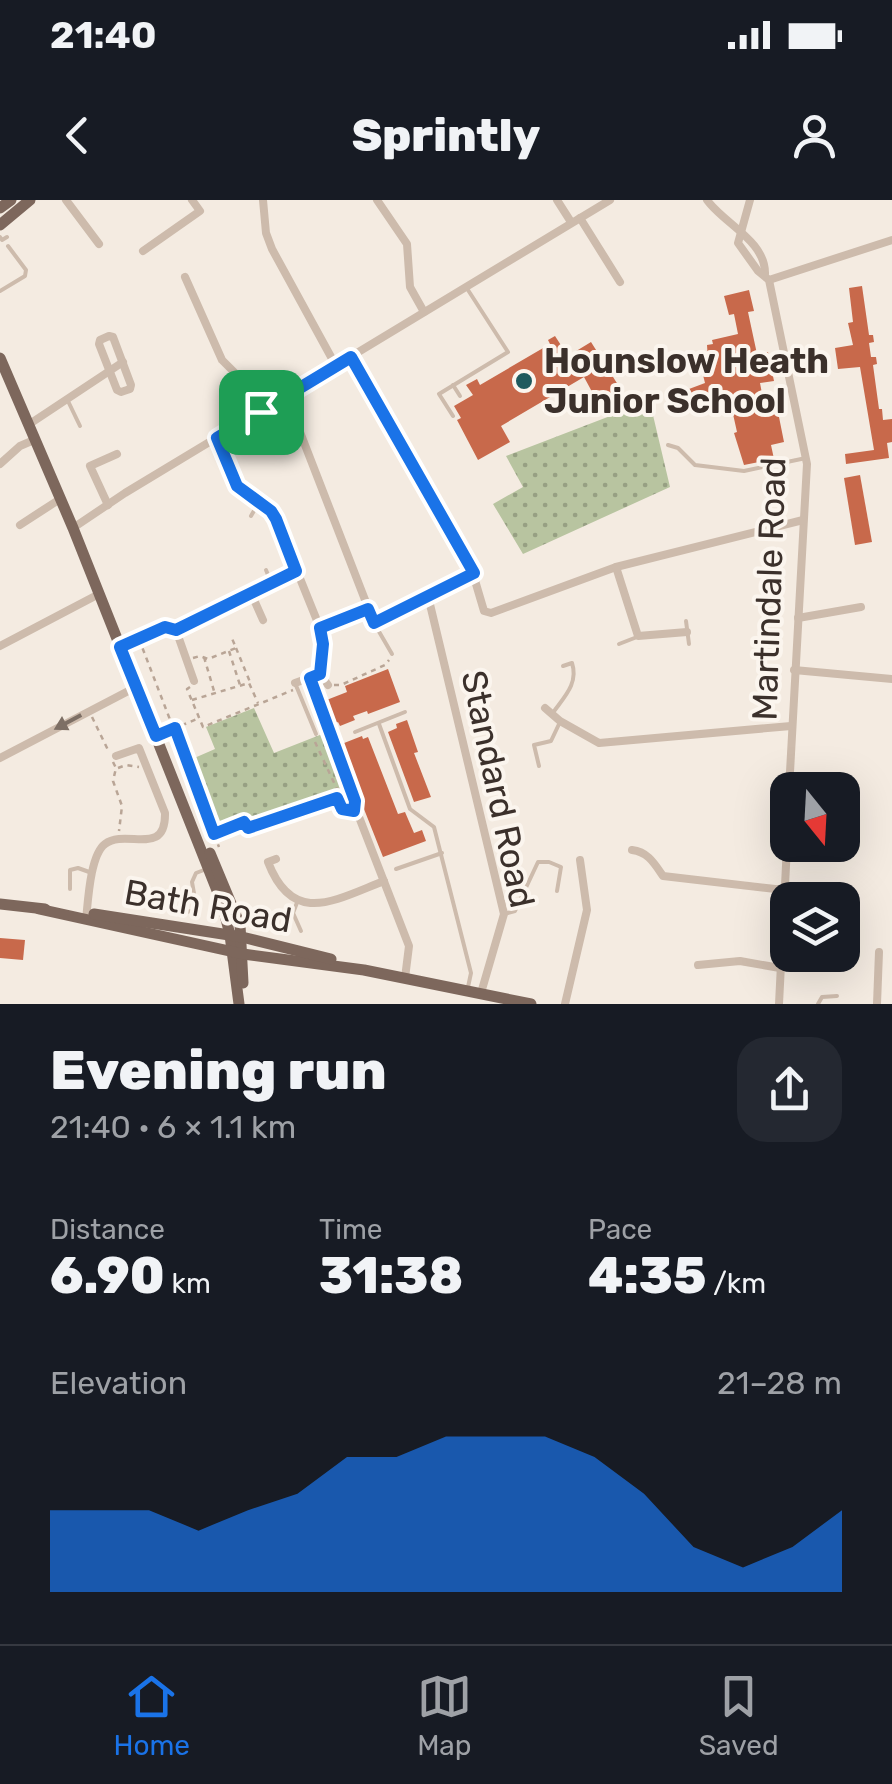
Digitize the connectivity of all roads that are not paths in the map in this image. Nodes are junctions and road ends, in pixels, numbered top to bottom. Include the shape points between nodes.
1 (11, 200) edge
2 (22, 200) edge
3 (30, 200) edge
4 (66, 200) edge
5 (192, 200) edge
6 (264, 200) edge
7 (378, 200) edge
8 (558, 200) edge
9 (610, 200) edge
10 (707, 200) edge
11 (750, 200) edge
12 (0, 208) edge
13 (0, 216) edge
14 (576, 220) junction
15 (0, 225) edge
16 (739, 230) junction
17 (892, 240) edge
18 (99, 244) dead end
19 (8, 246) dead end
20 (143, 251) dead end
21 (186, 277) dead end
22 (767, 277) junction
23 (620, 282) dead end
24 (466, 287) junction
25 (0, 291) edge
26 (424, 312) junction
27 (351, 357) junction
28 (0, 358) edge
29 (122, 362) junction
30 (336, 366) junction
31 (109, 371) junction
32 (453, 386) junction
33 (286, 396) junction
34 (460, 396) dead end
35 (66, 399) junction
36 (261, 412) junction
37 (453, 416) dead end
38 (28, 425) junction
39 (80, 426) dead end
40 (217, 438) junction
41 (34, 440) junction
42 (668, 446) dead end
43 (117, 454) dead end
44 (806, 458) junction
45 (0, 464) edge
46 (60, 499) junction
47 (259, 502) junction
48 (108, 505) junction
49 (251, 516) dead end
50 (804, 520) junction
51 (20, 525) dead end
52 (73, 528) junction
53 (616, 567) junction
54 (266, 570) dead end
55 (296, 571) junction
56 (474, 573) junction
57 (270, 582) junction
58 (251, 593) junction
59 (99, 594) junction
60 (428, 596) junction
61 (861, 607) dead end
62 (798, 618) junction
63 (263, 620) dead end
64 (686, 621) dead end
65 (374, 623) junction
66 (688, 632) junction
67 (638, 636) junction
68 (618, 644) dead end
69 (689, 644) dead end
70 (0, 646) edge
71 (392, 654) road end
72 (563, 666) dead end
73 (794, 670) junction
74 (320, 674) junction
75 (892, 680) edge
76 (194, 681) road end
77 (328, 685) road end
78 (296, 686) joint
79 (136, 687) junction
80 (548, 710) joint
81 (405, 712) dead end
82 (560, 721) junction
83 (378, 724) junction
84 (791, 726) junction
85 (355, 732) dead end
86 (316, 734) road end
87 (116, 756) dead end
88 (0, 758) edge
89 (538, 766) dead end
90 (790, 772) edge
91 (337, 793) road end
92 (180, 796) junction
93 (632, 850) dead end
94 (442, 853) junction
95 (276, 859) dead end
96 (580, 860) dead end
97 (209, 868) junction
98 (396, 869) dead end
99 (92, 873) junction
100 (384, 882) junction
101 (70, 888) dead end
102 (770, 888) edge
103 (556, 891) dead end
104 (298, 900) junction
105 (0, 904) edge
106 (186, 912) dead end
107 (504, 914) junction
108 (86, 917) junction
109 (302, 931) dead end
110 (237, 944) junction
111 (879, 952) dead end
112 (698, 965) dead end
113 (770, 966) edge
114 (364, 970) junction
115 (780, 972) edge
116 (405, 978) junction
117 (479, 995) edge
118 (836, 996) dead end
119 (241, 1004) edge
120 (527, 1004) edge
121 (565, 1004) edge
122 (779, 1004) edge
123 (818, 1004) edge
124 (877, 1004) edge

1 - 12 main road
2 - 13 main road
3 - 15 main road
4 - 18 street
5 - 20 street via 200,211
6 - 30 street via 272,249
7 - 26 street via 407,244 410,288
8 - 14 street
9 - 14 street
10 - 16 street, Martindale Road
11 - 16 street
14 - 23 street
14 - 24 street
16 - 22 street, Martindale Road via 738,244
17 - 22 street
19 - 25 lane via 25,276
21 - 36 street via 222,360
22 - 44 street, Martindale Road
24 - 26 street
24 - 32 lane via 508,352
26 - 27 street
27 - 30 street
27 - 56 street
28 - 38 main road
29 - 31 street
29 - 31 street via 130,389 117,390
29 - 31 street via 113,337 100,340
30 - 33 street
31 - 35 street
32 - 34 lane
32 - 37 lane via 439,394
33 - 36 street
33 - 65 street
35 - 38 street
35 - 39 lane
36 - 40 street
38 - 41 main road
40 - 47 street via 237,486
40 - 48 street
41 - 45 street
41 - 46 main road
42 - 44 lane via 696,465 744,471
43 - 48 street via 90,466
44 - 50 street, Martindale Road
46 - 51 street
46 - 52 main road
47 - 49 lane
47 - 55 street via 276,519
48 - 52 street
50 - 53 street
50 - 62 street, Martindale Road
52 - 59 main road
53 - 56 street via 490,614
53 - 67 street
54 - 57 lane
55 - 57 street
55 - 74 street via 320,628
56 - 60 street
57 - 58 street
58 - 63 street
58 - 76 street via 176,630
59 - 70 street
59 - 79 main road
60 - 65 street
60 - 107 street, Standard Road
61 - 62 street
62 - 73 street, Martindale Road
64 - 66 lane
65 - 71 lane
66 - 67 street
66 - 69 lane
67 - 68 lane
72 - 80 lane via 572,662 575,672 568,695
73 - 75 street
73 - 84 street, Martindale Road
74 - 77 street
74 - 78 street
78 - 86 lane
79 -> 88 street
79 - 92 main road
80 - 82 street
81 - 83 lane
82 - 84 street via 599,743
82 - 89 lane via 551,741 534,745
83 - 85 lane
83 - 94 lane via 410,809 434,828
84 - 90 street, Martindale Road
87 - 99 street via 140,748 166,824 158,836 104,844
91 - 100 street via 342,809 354,811
92 - 97 main road
92 - 110 main road via 221,876
93 - 102 street via 653,860 663,876
94 - 98 lane
94 - 117 lane
95 - 104 street via 268,862 276,882
96 - 121 street via 587,910
97 - 106 lane via 192,882 197,910
97 - 110 main road
99 - 101 lane via 70,870
99 - 108 street
100 - 104 street via 325,904
100 - 116 street via 409,946
103 - 107 lane via 561,867 538,862 515,911
104 - 109 lane via 294,913
105 - 108 main road, Bath Road
107 - 117 street, Standard Road
108 - 110 main road, Bath Road
108 - 110 main road, Bath Road
110 - 114 main road, Bath Road
110 - 114 main road, Bath Road via 321,956
110 - 119 main road
111 - 124 street
112 - 113 street
114 - 116 main road, Bath Road
115 - 122 street
116 - 117 main road, Bath Road
117 - 120 main road, Bath Road
118 - 123 lane

